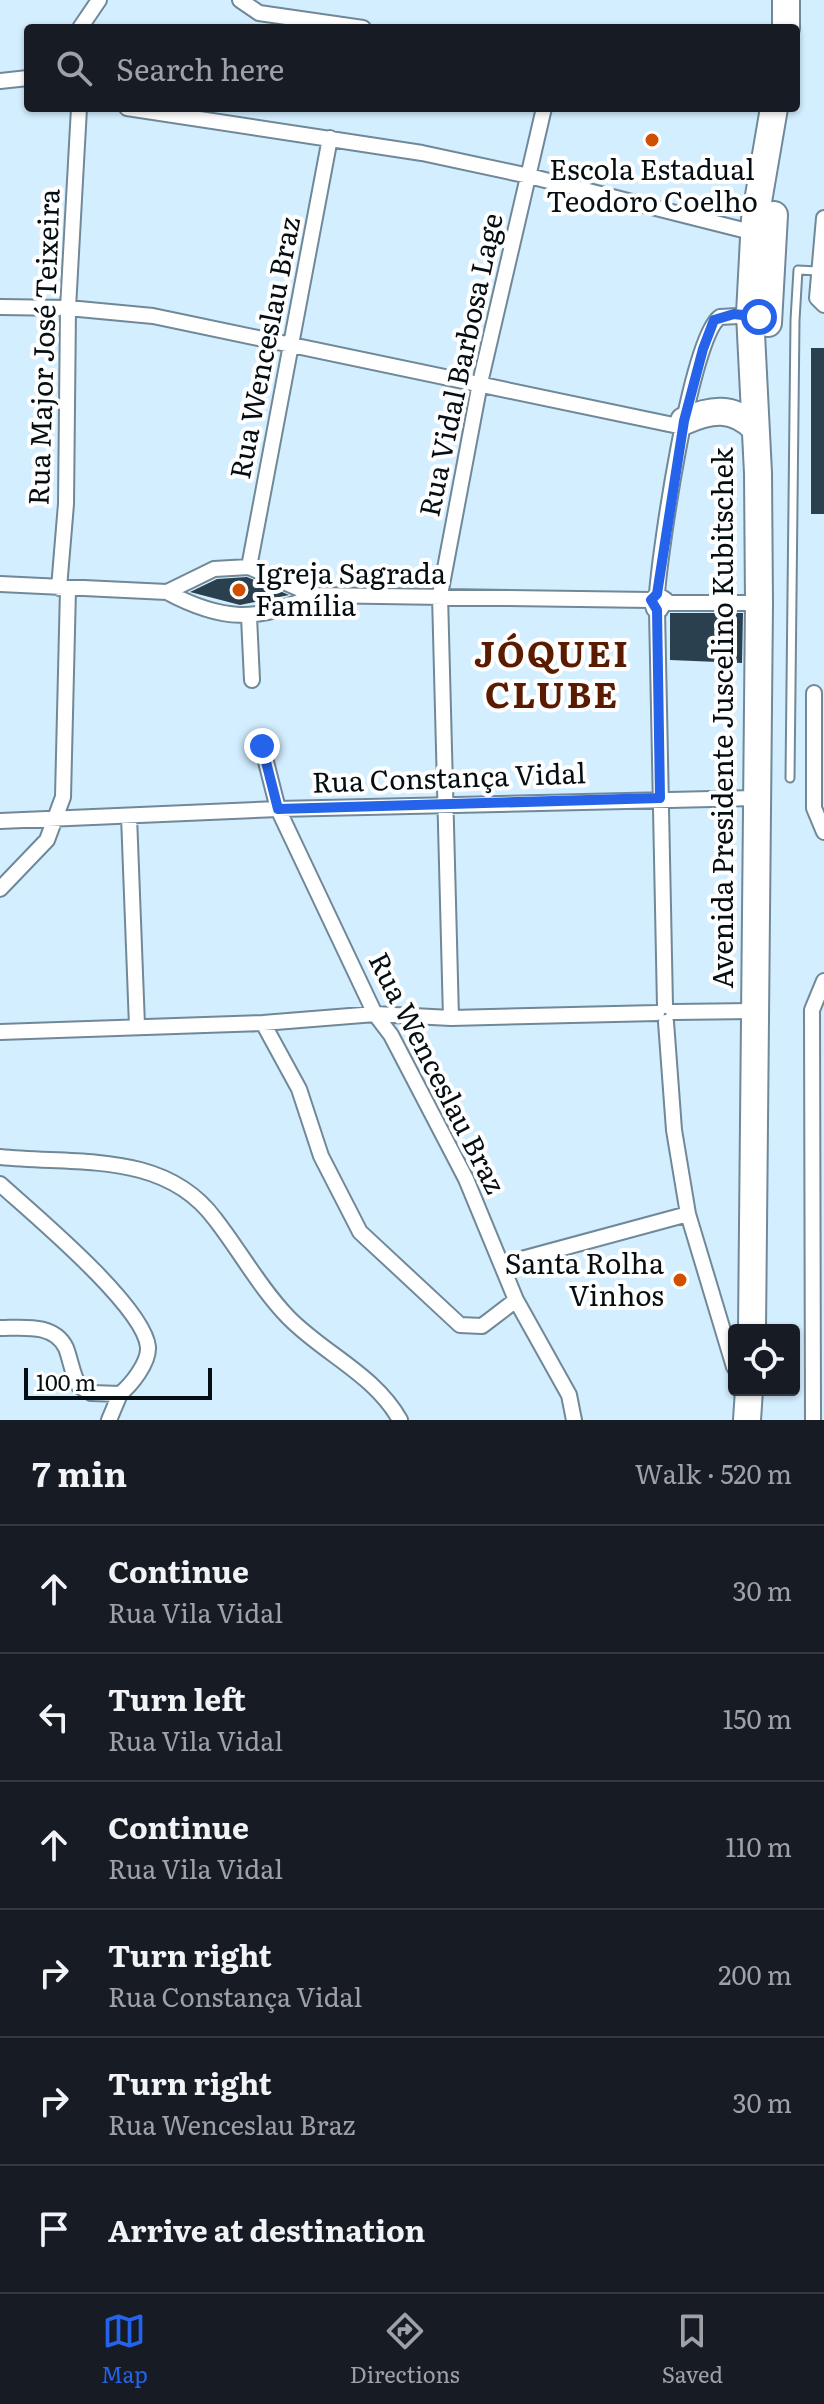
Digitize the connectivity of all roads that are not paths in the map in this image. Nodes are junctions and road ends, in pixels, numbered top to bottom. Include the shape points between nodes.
1 (99, 0) edge
2 (240, 0) edge
3 (786, 0) edge
4 (797, 0) edge
5 (83, 24) edge
6 (335, 24) edge
7 (786, 24) edge
8 (796, 24) edge
9 (24, 78) edge
10 (0, 81) edge
11 (79, 112) edge
12 (154, 112) edge
13 (543, 112) edge
14 (773, 112) edge
15 (786, 112) edge
16 (330, 138) junction
17 (529, 176) junction
18 (824, 218) edge
19 (755, 233) junction
20 (818, 271) junction
21 (824, 305) edge
22 (0, 307) edge
23 (68, 308) junction
24 (762, 313) junction
25 (289, 344) junction
26 (480, 383) junction
27 (684, 424) junction
28 (755, 428) junction
29 (249, 567) junction
30 (0, 584) edge
31 (64, 589) junction
32 (167, 592) junction
33 (314, 595) junction
34 (440, 595) junction
35 (658, 602) junction
36 (759, 603) junction
37 (249, 617) junction
38 (252, 680) dead end
39 (814, 693) dead end
40 (819, 739) edge
41 (262, 746) dead end
42 (790, 778) dead end
43 (660, 798) junction
44 (755, 798) junction
45 (447, 805) junction
46 (278, 809) junction
47 (129, 816) junction
48 (57, 818) junction
49 (0, 821) edge
50 (824, 832) edge
51 (0, 889) edge
52 (824, 981) edge
53 (754, 1011) junction
54 (665, 1013) junction
55 (375, 1014) junction
56 (451, 1018) junction
57 (263, 1023) junction
58 (137, 1026) junction
59 (0, 1032) edge
60 (0, 1157) edge
61 (0, 1184) edge
62 (688, 1214) junction
63 (503, 1264) junction
64 (516, 1300) junction
65 (733, 1324) edge
66 (738, 1324) edge
67 (762, 1324) edge
68 (0, 1328) edge
69 (120, 1394) junction
70 (741, 1396) edge
71 (749, 1396) edge
72 (760, 1396) edge
73 (109, 1420) edge
74 (400, 1420) edge
75 (574, 1420) edge
76 (747, 1420) edge
77 (759, 1420) edge
78 (813, 1420) edge

1 - 5 street
2 - 6 street via 259,13
3 - 7 highway
4 - 8 highway
9 - 10 street
11 - 23 street, Rua Major José Teixeira
12 - 16 street
13 - 17 street, Rua Vidal Barbosa Lage
14 - 19 highway, Avenida Presidente Juscelino Kubitschek
15 - 24 highway, Avenida Presidente Juscelino Kubitschek
16 - 17 street
16 - 25 street, Rua Wenceslau Braz
17 - 19 street
17 - 26 street, Rua Vidal Barbosa Lage
18 - 20 street
19 - 24 highway, Avenida Presidente Juscelino Kubitschek
20 - 21 street via 817,300
20 - 42 lane via 798,270
22 - 23 street
23 - 25 street via 153,316
23 - 31 street, Rua Major José Teixeira
24 - 27 street via 714,320
24 - 28 highway, Avenida Presidente Juscelino Kubitschek
24 - 67 highway, Avenida Presidente Juscelino Kubitschek via 773,709
25 - 26 street
25 - 29 street, Rua Wenceslau Braz
26 - 27 street
26 - 34 street, Rua Vidal Barbosa Lage
27 - 28 highway via 709,411 728,412
27 - 35 street
28 - 36 highway, Avenida Presidente Juscelino Kubitschek
29 - 32 street via 214,569
29 - 33 street
30 - 31 street
31 - 32 street
31 - 48 street, Rua Major José Teixeira via 64,779
32 - 37 street via 205,611
33 - 34 street
33 - 37 street
34 - 35 street
34 - 45 street, Rua Vidal Barbosa Lage
35 - 36 street
35 - 43 street
36 - 44 highway, Avenida Presidente Juscelino Kubitschek
37 - 38 street
39 - 40 street
40 - 50 street via 814,808
41 - 46 street, Rua Wenceslau Braz
43 - 44 street, Rua Constança Vidal
43 - 45 street, Rua Constança Vidal
43 - 54 street
44 - 53 highway, Avenida Presidente Juscelino Kubitschek
45 - 46 street, Rua Constança Vidal
45 - 56 street, Rua Vidal Barbosa Lage
46 - 47 street, Rua Constança Vidal
46 - 55 street, Rua Wenceslau Braz
47 - 48 street, Rua Constança Vidal
47 - 58 street
48 - 49 street, Rua Constança Vidal
48 - 51 street, Rua Major José Teixeira via 47,840
52 - 78 street via 812,1010
53 - 54 street
53 - 66 highway, Avenida Presidente Juscelino Kubitschek
54 - 56 street
54 - 62 street via 674,1130
55 - 56 street
55 - 57 street
55 - 63 street, Rua Wenceslau Braz via 466,1179
57 - 58 street
57 - 64 street via 299,1089 321,1156 360,1232 460,1325 482,1326
58 - 59 street
60 - 74 street via 123,1165 179,1186 214,1216 289,1318 373,1385
61 - 69 street via 117,1295 146,1339 147,1356
62 - 63 street
62 - 65 street
63 - 64 street, Rua Wenceslau Braz
64 - 75 street, Rua Wenceslau Braz via 569,1395
68 - 69 street via 48,1331 65,1347 84,1390
69 - 73 street
70 - 76 street
71 - 76 highway
72 - 77 highway

